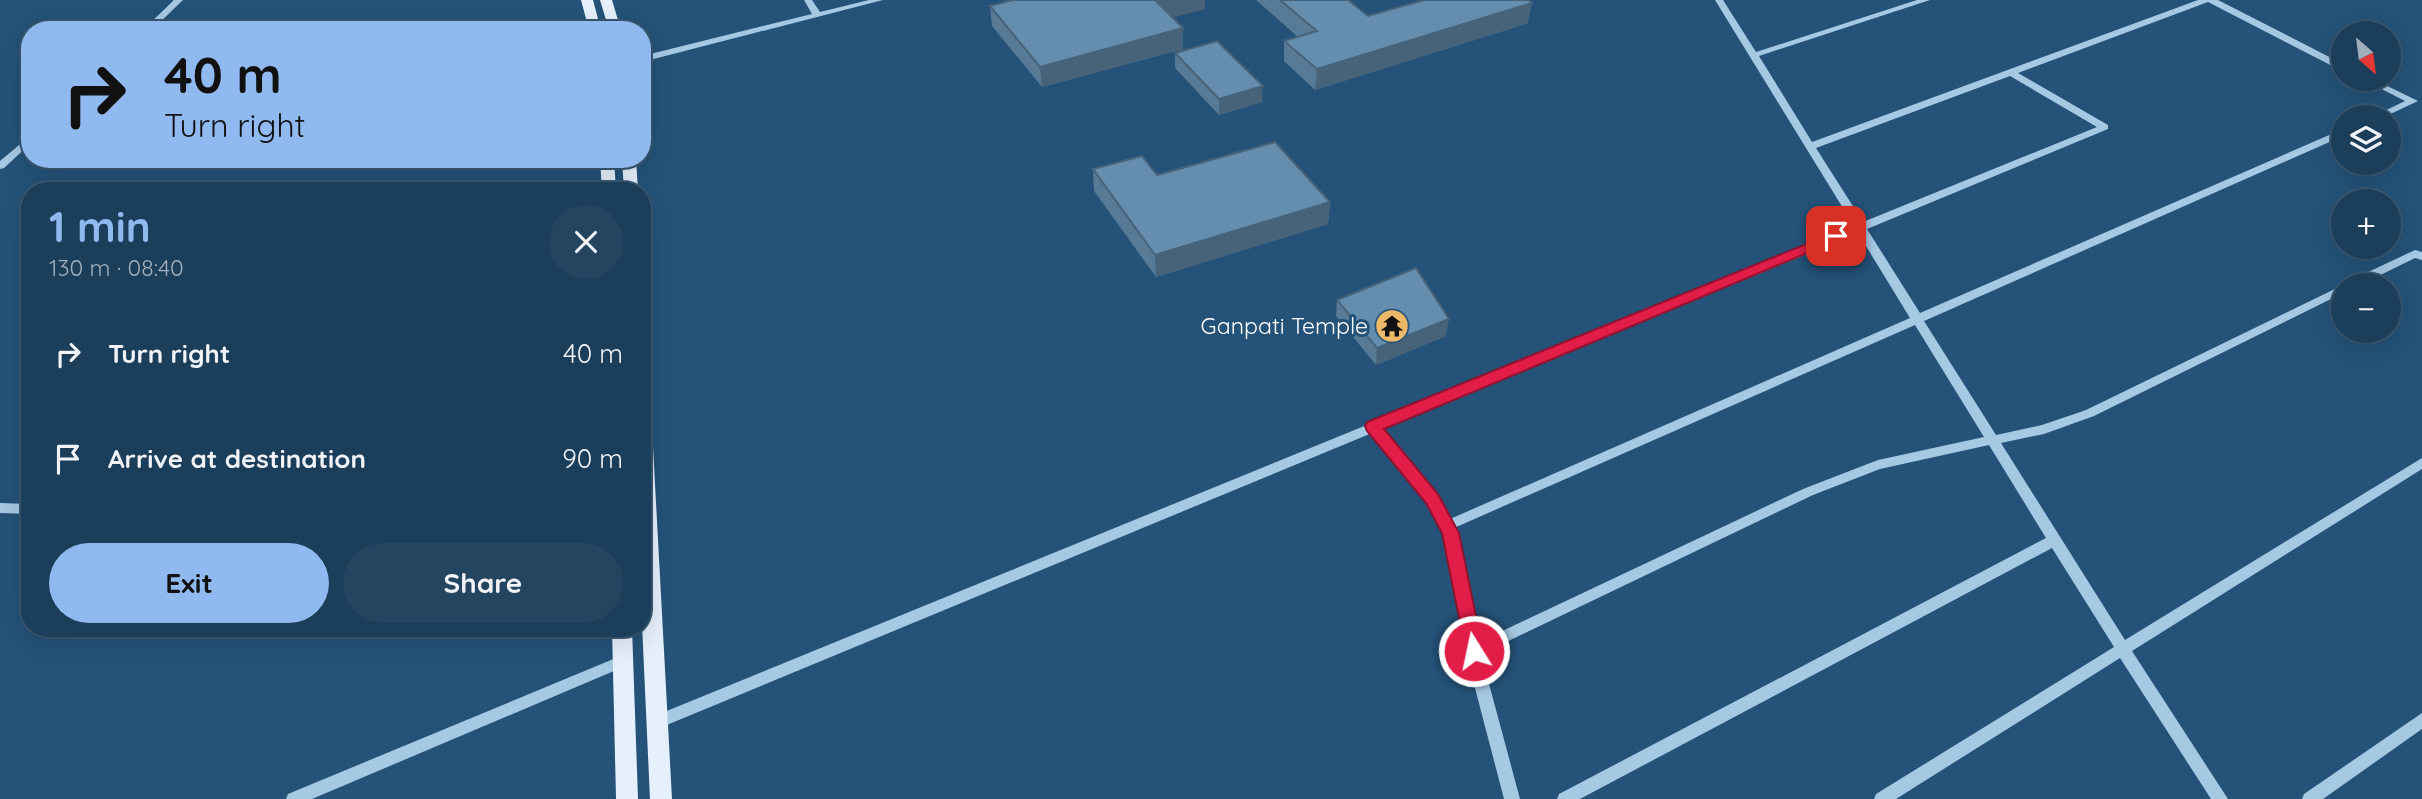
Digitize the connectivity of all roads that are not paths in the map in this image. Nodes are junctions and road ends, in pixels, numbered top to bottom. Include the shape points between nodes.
1 (179, 0) edge
2 (587, 0) edge
3 (606, 0) edge
4 (807, 0) edge
5 (879, 0) edge
6 (1719, 0) edge
7 (1926, 0) edge
8 (2209, 0) edge
9 (817, 15) junction
10 (157, 21) edge
11 (593, 21) edge
12 (612, 21) edge
13 (1754, 55) junction
14 (651, 57) edge
15 (2331, 62) edge
16 (2010, 72) junction
17 (2392, 91) edge
18 (2401, 106) edge
19 (2331, 137) edge
20 (1811, 146) junction
21 (21, 147) edge
22 (0, 166) edge
23 (1861, 226) junction
24 (2422, 257) edge
25 (2375, 273) edge
26 (2331, 295) edge
27 (1919, 319) junction
28 (1373, 426) junction
29 (1995, 441) junction
30 (2422, 463) edge
31 (0, 508) edge
32 (21, 509) edge
33 (1447, 526) junction
34 (2055, 540) junction
35 (651, 617) edge
36 (622, 637) edge
37 (2123, 650) junction
38 (1474, 651) junction
39 (623, 661) junction
40 (2422, 720) edge
41 (657, 722) junction
42 (293, 799) edge
43 (627, 799) edge
44 (661, 799) edge
45 (1512, 799) edge
46 (1565, 799) edge
47 (1882, 799) edge
48 (2220, 799) edge
49 (2310, 799) edge

1 - 10 street
2 - 11 main road
3 - 12 main road
4 - 9 street
5 - 9 street
6 - 13 street
7 - 13 street
8 - 15 street
8 - 16 street
9 - 14 street
13 - 20 street
16 - 20 street
16 - 23 street via 2105,127
17 - 18 street via 2413,101
19 - 27 street
20 - 23 street
21 - 22 street
23 - 27 street
23 - 28 street
24 - 25 street via 2415,253
26 - 29 street via 2090,413
27 - 29 street
27 - 33 street
28 - 33 street via 1432,498
28 - 41 street
29 - 34 street
29 - 38 street via 1917,455 1834,482
30 - 37 street
31 - 32 street
33 - 38 street
34 - 37 street
34 - 46 street
35 - 41 main road
36 - 39 main road
37 - 47 street
37 - 48 street
38 - 45 street
39 - 42 street
39 - 43 main road
40 - 49 street
41 - 44 main road

